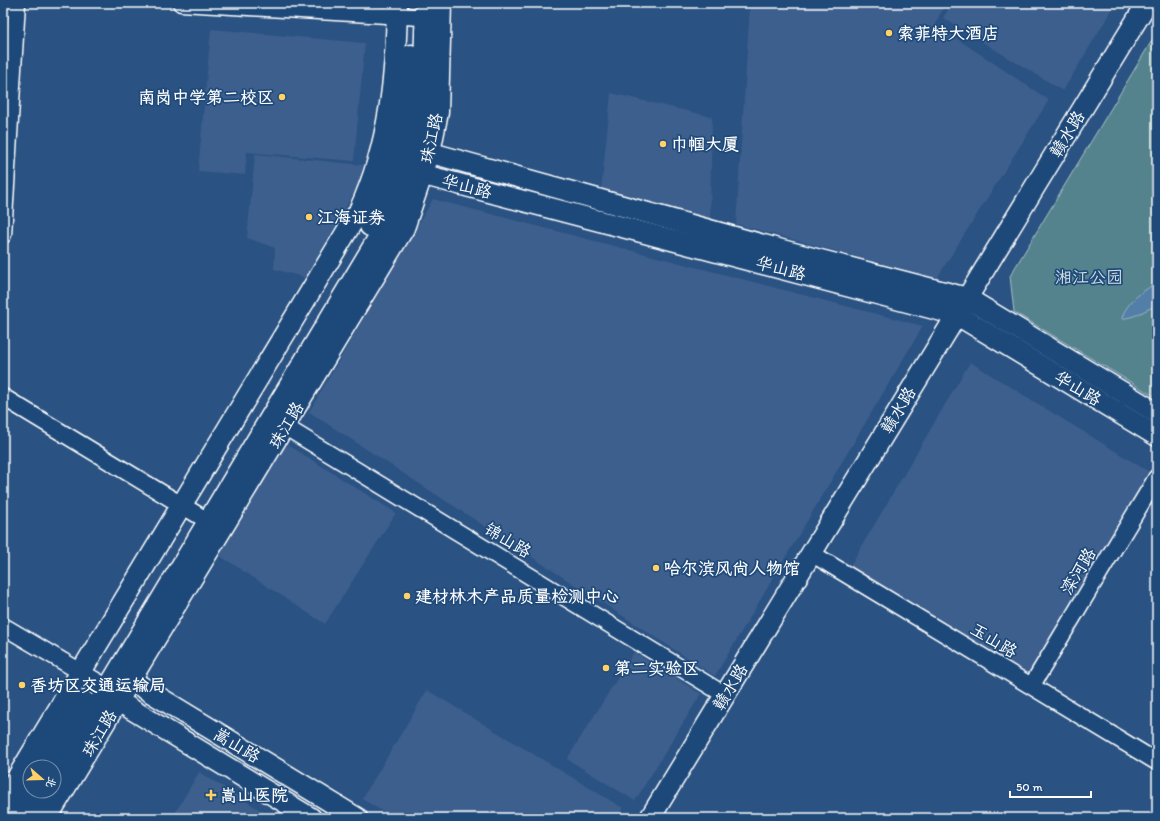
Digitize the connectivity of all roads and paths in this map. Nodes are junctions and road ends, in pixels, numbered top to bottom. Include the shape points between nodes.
1 (17, 3) edge
2 (181, 3) edge
3 (1136, 3) edge
4 (1147, 3) edge
5 (419, 10) edge
6 (407, 147) junction
7 (401, 169) junction
8 (3, 235) edge
9 (963, 297) junction
10 (953, 314) junction
11 (3, 397) edge
12 (1157, 413) edge
13 (278, 422) junction
14 (1157, 436) edge
15 (1157, 477) edge
16 (190, 510) junction
17 (811, 553) junction
18 (3, 626) edge
19 (108, 684) junction
20 (1032, 685) junction
21 (722, 694) junction
22 (50, 759) edge
23 (1157, 762) edge
24 (62, 764) edge
25 (25, 799) edge
26 (41, 799) edge
27 (3, 801) edge
28 (13, 818) edge
29 (30, 818) edge
30 (47, 818) edge
31 (311, 818) edge
32 (357, 818) edge
33 (643, 818) edge
34 (650, 818) edge

1 - 8 street
2 - 5 street
3 - 9 main road, 赣水路
4 - 9 main road, 赣水路
5 - 6 main road, 珠江路 via 423,98
5 - 6 main road, 珠江路 via 392,87
6 - 7 main road, 珠江路
6 - 7 main road, 珠江路
6 - 9 main road, 华山路
7 - 10 main road, 华山路
7 - 13 main road, 珠江路 via 398,203
7 - 16 main road, 珠江路 via 368,193
9 - 10 main road, 赣水路
9 - 12 main road, 华山路
10 - 14 main road, 华山路
10 - 17 main road, 赣水路
10 - 21 main road, 赣水路
11 - 16 street
13 - 19 main road, 珠江路
13 - 21 street, 锦山路
15 - 20 street, 滦河路
16 - 19 main road, 珠江路
17 - 20 street, 玉山路
17 - 21 main road, 赣水路
18 - 19 street
19 - 22 main road, 珠江路
19 - 24 main road, 珠江路
19 - 27 main road, 珠江路
19 - 30 main road, 珠江路
19 - 31 main road, 嵩山路
19 - 32 main road, 嵩山路
20 - 23 street, 玉山路
21 - 33 main road, 赣水路
21 - 34 main road, 赣水路
25 - 28 main road
26 - 29 main road

